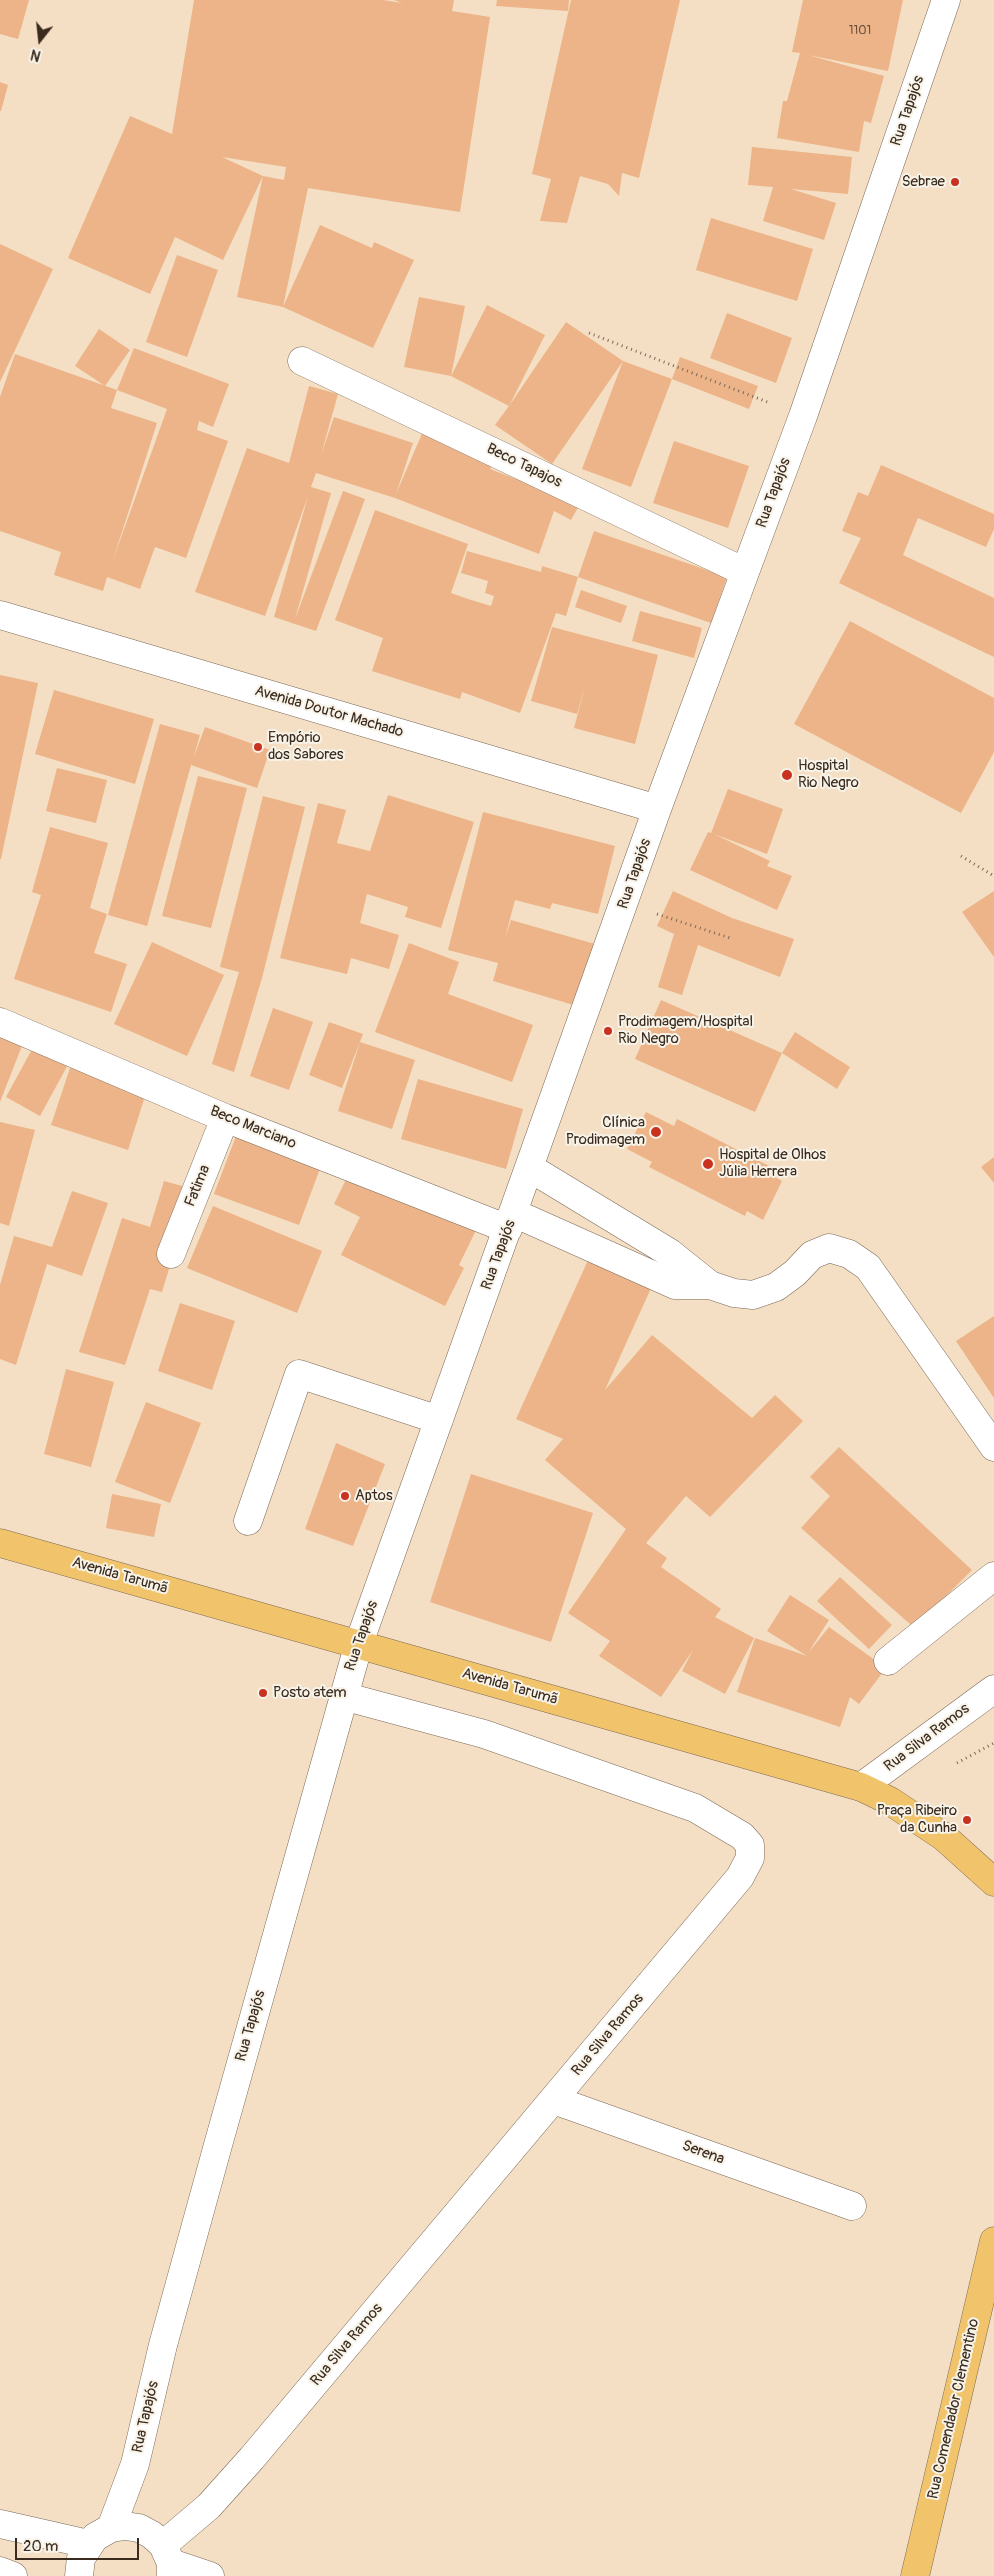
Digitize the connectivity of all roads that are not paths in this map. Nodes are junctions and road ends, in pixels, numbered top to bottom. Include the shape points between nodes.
1 (946, 0) edge
2 (302, 361) dead end
3 (745, 572) junction
4 (0, 615) edge
5 (657, 809) junction
6 (0, 1022) edge
7 (225, 1118) junction
8 (530, 1168) junction
9 (511, 1221) junction
10 (171, 1254) dead end
11 (710, 1285) junction
12 (439, 1420) junction
13 (994, 1448) edge
14 (248, 1521) dead end
15 (0, 1543) edge
16 (994, 1576) edge
17 (359, 1643) junction
18 (888, 1660) dead end
19 (994, 1689) edge
20 (343, 1696) junction
21 (861, 1787) junction
22 (994, 1882) edge
23 (554, 2100) junction
24 (852, 2206) dead end
25 (994, 2241) edge
26 (0, 2524) edge
27 (111, 2528) junction
28 (88, 2544) junction
29 (168, 2561) edge
30 (0, 2571) edge
31 (13, 2576) edge
32 (79, 2576) edge
33 (210, 2576) edge
34 (915, 2576) edge

1 - 3 street, Rua Tapajós via 803,416
2 - 3 street, Beco Tapajos
3 - 5 street, Rua Tapajós
4 - 5 street, Avenida Doutor Machado
5 - 8 street, Rua Tapajós
6 - 7 street, Beco Marciano
7 - 9 street, Beco Marciano
7 - 10 street, Fatima
8 - 9 street, Rua Tapajós
8 - 11 street via 670,1253
9 - 11 street, Beco Marciano via 675,1285
9 - 12 street, Rua Tapajós
11 - 13 street via 754,1295 776,1287 812,1255 829,1248 849,1254 868,1268
12 - 14 street via 299,1374
12 - 17 street, Rua Tapajós
15 - 17 main road, Avenida Tarumã
16 - 18 street
17 - 20 street, Rua Tapajós
17 - 21 main road, Avenida Tarumã
19 - 21 street, Rua Silva Ramos
20 - 23 street, Rua Silva Ramos via 484,1734 685,1804 742,1836 750,1845 750,1858 740,1877
20 - 27 street, Rua Tapajós via 163,2344 135,2464
21 - 22 main road, Avenida Tarumã via 890,1801 944,1837
23 - 24 street, Serena
23 - 29 street, Rua Silva Ramos via 209,2506
25 - 34 main road, Rua Comendador Clementino
26 - 28 street
27 - 28 street
27 - 29 street via 139,2528 152,2535
28 - 32 street via 81,2558
29 - 33 street
30 - 31 street

